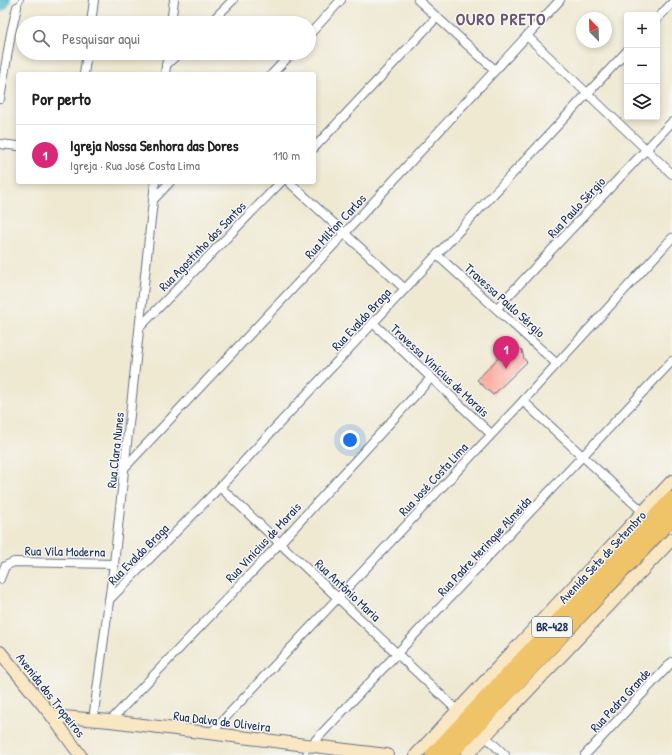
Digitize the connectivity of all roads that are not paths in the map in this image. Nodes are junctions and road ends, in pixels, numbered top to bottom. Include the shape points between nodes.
1 (94, 0) edge
2 (174, 0) edge
3 (233, 0) edge
4 (341, 0) edge
5 (418, 0) edge
6 (560, 0) edge
7 (672, 3) edge
8 (19, 4) edge
9 (92, 16) edge
10 (173, 16) edge
11 (217, 16) edge
12 (660, 16) edge
13 (436, 18) junction
14 (316, 27) edge
15 (528, 36) junction
16 (624, 54) edge
17 (86, 60) edge
18 (167, 60) edge
19 (171, 60) edge
20 (285, 60) edge
21 (166, 65) junction
22 (495, 70) junction
23 (84, 72) edge
24 (165, 72) edge
25 (274, 72) edge
26 (587, 94) junction
27 (0, 99) edge
28 (672, 122) edge
29 (0, 144) edge
30 (16, 146) edge
31 (316, 146) edge
32 (646, 150) junction
33 (672, 174) edge
34 (155, 184) edge
35 (168, 184) edge
36 (279, 184) edge
37 (291, 184) edge
38 (153, 200) junction
39 (345, 234) junction
40 (672, 238) edge
41 (437, 255) junction
42 (405, 289) junction
43 (497, 308) junction
44 (373, 323) junction
45 (140, 327) junction
46 (672, 361) edge
47 (557, 364) junction
48 (431, 378) junction
49 (523, 401) junction
50 (491, 434) junction
51 (583, 457) junction
52 (126, 466) junction
53 (672, 481) edge
54 (220, 487) junction
55 (672, 499) edge
56 (643, 512) junction
57 (672, 517) edge
58 (672, 540) edge
59 (280, 543) junction
60 (114, 564) junction
61 (0, 579) edge
62 (339, 598) junction
63 (109, 600) junction
64 (0, 652) edge
65 (398, 654) junction
66 (672, 662) edge
67 (458, 711) junction
68 (52, 716) junction
69 (93, 720) junction
70 (110, 721) junction
71 (210, 734) junction
72 (485, 736) junction
73 (312, 745) junction
74 (80, 755) edge
75 (304, 755) edge
76 (388, 755) edge
77 (416, 755) edge
78 (433, 755) edge
79 (449, 755) edge
80 (467, 755) edge
81 (505, 755) edge
82 (585, 755) edge

1 - 9 street
2 - 10 street
3 - 11 street
4 - 14 street
5 - 13 street
6 - 15 street, Rua Milton Carlos
7 - 12 street
8 - 27 street via 11,33
13 - 22 street
13 - 31 street
15 - 22 street, Rua Milton Carlos
15 - 26 street
16 - 26 street, Rua Evaldo Braga
17 - 23 street
18 - 21 street
19 - 21 street
20 - 25 street
21 - 24 street
22 - 39 street, Rua Milton Carlos
26 - 32 street
26 - 41 street, Rua Evaldo Braga
28 - 32 street, Rua Paulo Sérgio
29 - 30 street
32 - 33 street
32 - 43 street, Rua Paulo Sérgio
34 - 38 street, Rua Clara Nunes
35 - 38 street
36 - 45 street, Rua Agostinho dos Santos
37 - 39 street
38 - 45 street, Rua Clara Nunes
39 - 42 street
39 - 52 street, Rua Milton Carlos
40 - 47 street, Rua José Costa Lima
41 - 42 street, Rua Evaldo Braga
41 - 43 street, Travessa Paulo Sérgio
42 - 44 street, Rua Evaldo Braga
43 - 47 street, Travessa Paulo Sérgio
44 - 48 street, Travessa Vinícius de Morais
44 - 54 street, Rua Evaldo Braga
45 - 52 street, Rua Clara Nunes
46 - 51 street, Rua Padre Herinque Almeida
47 - 49 street, Rua José Costa Lima
48 - 50 street, Travessa Vinícius de Morais
48 - 59 street, Rua Vinícius de Morais
49 - 50 street, Rua José Costa Lima
49 - 51 street
50 - 62 street, Rua José Costa Lima
51 - 56 street
51 - 65 street, Rua Padre Herinque Almeida
52 - 60 street, Rua Clara Nunes
53 - 56 main road, Avenida Sete de Setembro
54 - 59 street, Rua Antônio Maria
54 - 63 street, Rua Evaldo Braga
55 - 78 highway, Avenida Sete de Setembro / BR-428
56 - 67 main road, Avenida Sete de Setembro
57 - 79 highway, Avenida Sete de Setembro / BR-428
58 - 72 main road
59 - 62 street, Rua Antônio Maria
59 - 70 street, Rua Vinícius de Morais
60 - 61 street, Rua Vila Moderna via 14,562 6,566
60 - 63 street, Rua Clara Nunes
62 - 65 street, Rua Antônio Maria
62 - 71 street, Rua José Costa Lima
63 - 69 street, Rua Clara Nunes
64 - 68 main road, Avenida dos Tropeiros
65 - 67 street, Rua Antônio Maria
65 - 73 street, Rua Padre Herinque Almeida
66 - 82 street, Rua Pedra Grande
67 - 77 main road, Avenida Sete de Setembro
68 - 69 main road, Rua Dalva de Oliveira
68 - 74 main road, Avenida dos Tropeiros
69 - 70 main road, Rua Dalva de Oliveira
70 - 71 main road, Rua Dalva de Oliveira
71 - 73 main road, Rua Dalva de Oliveira
72 - 80 main road
72 - 81 street
73 - 75 lane
73 - 76 main road, Rua Dalva de Oliveira

